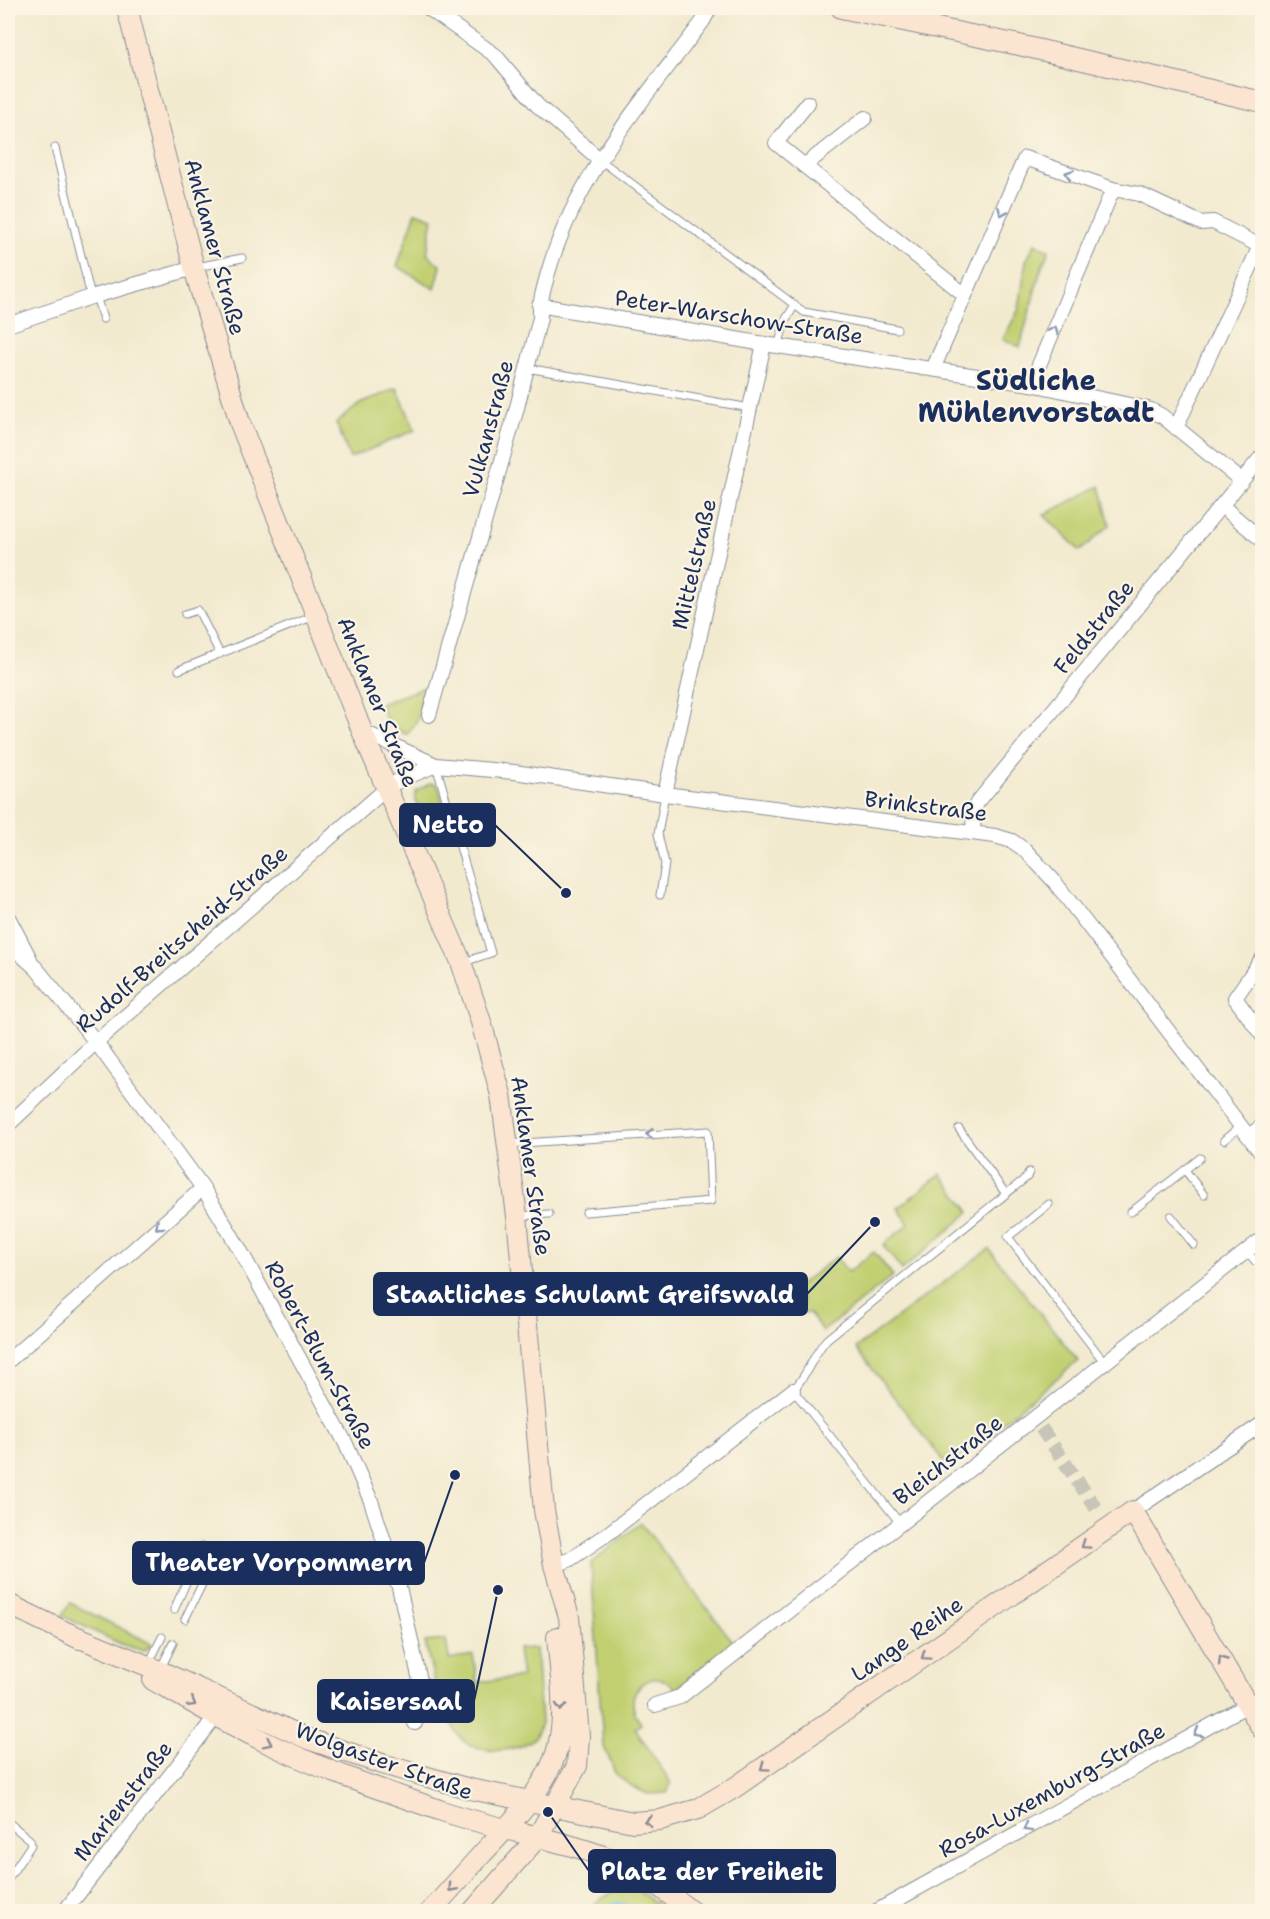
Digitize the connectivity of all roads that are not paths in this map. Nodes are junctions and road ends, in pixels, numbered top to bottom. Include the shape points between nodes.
1 (127, 8) edge
2 (428, 8) edge
3 (710, 8) edge
4 (841, 8) edge
5 (1263, 102) edge
6 (808, 103) dead end
7 (865, 118) dead end
8 (55, 148) dead end
9 (599, 159) junction
10 (804, 165) junction
11 (1113, 189) junction
12 (242, 258) dead end
13 (194, 268) junction
14 (965, 295) junction
15 (94, 296) junction
16 (539, 305) junction
17 (795, 305) junction
18 (103, 319) dead end
19 (8, 325) edge
20 (897, 329) dead end
21 (771, 345) junction
22 (527, 368) junction
23 (933, 369) junction
24 (1031, 384) junction
25 (750, 408) junction
26 (1176, 428) junction
27 (1263, 456) edge
28 (1242, 482) junction
29 (1222, 506) junction
30 (1263, 540) edge
31 (185, 614) dead end
32 (316, 615) junction
33 (220, 654) junction
34 (179, 670) dead end
35 (429, 715) dead end
36 (362, 731) junction
37 (436, 765) junction
38 (387, 788) junction
39 (665, 794) junction
40 (973, 832) junction
41 (660, 895) dead end
42 (8, 917) edge
43 (8, 944) edge
44 (1263, 959) edge
45 (462, 962) junction
46 (36, 968) junction
47 (1263, 1035) edge
48 (96, 1042) junction
49 (8, 1125) edge
50 (1263, 1126) edge
51 (959, 1129) dead end
52 (1245, 1131) junction
53 (1224, 1140) dead end
54 (508, 1144) junction
55 (1263, 1154) edge
56 (1200, 1158) dead end
57 (1185, 1170) junction
58 (1029, 1172) dead end
59 (203, 1188) junction
60 (1006, 1194) junction
61 (1204, 1194) dead end
62 (1049, 1204) dead end
63 (586, 1212) dead end
64 (1131, 1212) dead end
65 (549, 1214) dead end
66 (517, 1216) junction
67 (1171, 1216) dead end
68 (1263, 1239) edge
69 (1194, 1245) dead end
70 (8, 1361) edge
71 (1106, 1363) junction
72 (793, 1390) junction
73 (1263, 1424) edge
74 (1133, 1511) junction
75 (901, 1524) junction
76 (202, 1546) dead end
77 (554, 1565) junction
78 (216, 1581) dead end
79 (8, 1604) edge
80 (174, 1610) dead end
81 (185, 1619) dead end
82 (68, 1633) junction
83 (162, 1637) dead end
84 (173, 1643) dead end
85 (154, 1668) junction
86 (1256, 1701) edge
87 (655, 1706) dead end
88 (222, 1710) junction
89 (415, 1723) dead end
90 (1263, 1729) edge
91 (527, 1802) junction
92 (555, 1806) junction
93 (8, 1822) edge
94 (505, 1829) junction
95 (537, 1838) junction
96 (8, 1879) edge
97 (64, 1911) edge
98 (430, 1911) edge
99 (472, 1911) edge
100 (692, 1911) edge
101 (875, 1911) edge

1 - 13 main road, Anklamer Straße
2 - 9 street via 495,55 537,105
3 - 9 street, Vulkanstraße
4 - 5 main road
6 - 10 street via 776,142
7 - 10 street
8 - 15 lane
9 - 16 street, Vulkanstraße via 556,244
9 - 17 lane
10 - 14 street
11 -> 14 street via 1025,158
24 -> 11 street
11 - 26 street via 1139,194 1201,223 1213,222 1260,246
12 - 13 lane
13 - 15 street
13 - 32 main road, Anklamer Straße via 240,423
14 - 23 street
15 - 18 lane
15 - 19 street
16 - 21 street, Peter-Warschow-Straße
16 - 22 street, Vulkanstraße via 540,318
17 - 20 lane via 804,312
17 - 21 lane
21 - 23 street, Peter-Warschow-Straße
21 - 25 street, Mittelstraße
22 - 25 lane
22 - 35 street, Vulkanstraße
23 - 24 street, Peter-Warschow-Straße
24 - 26 street, Peter-Warschow-Straße via 1151,410
25 - 39 street, Mittelstraße
26 - 28 street, Peter-Warschow-Straße
27 - 28 street, Feldstraße
28 - 29 street, Feldstraße
29 - 30 street
29 - 40 street, Feldstraße via 977,803
31 - 33 lane via 198,610
32 - 33 lane
32 - 36 main road, Anklamer Straße
33 - 34 lane
36 - 37 street, Brinkstraße
36 - 38 main road, Anklamer Straße
37 - 38 street, Brinkstraße
37 - 39 street, Brinkstraße
37 - 45 lane via 491,953
38 - 45 main road, Anklamer Straße
38 - 48 street, Rudolf-Breitscheid-Straße
39 - 40 street, Brinkstraße
39 - 41 lane via 658,834 665,864
40 - 52 street, Brinkstraße via 1012,841 1040,864
42 - 46 street
43 - 46 street
44 - 47 street via 1235,998
45 - 54 main road, Anklamer Straße via 501,1095
46 - 48 street, Robert-Blum-Straße
48 - 49 street, Rudolf-Breitscheid-Straße
48 - 59 street, Robert-Blum-Straße
50 - 52 street
51 - 60 lane
52 - 53 lane
52 - 55 street, Brinkstraße
63 -> 54 lane via 711,1201 708,1131
54 - 66 main road, Anklamer Straße
56 - 57 lane
57 - 61 lane
57 - 64 lane
58 - 60 lane
59 -> 70 street
59 - 89 street, Robert-Blum-Straße via 345,1442 371,1501 397,1579 422,1688
60 - 72 lane via 827,1339
62 - 71 lane via 1008,1237
65 - 66 lane
66 - 77 main road, Anklamer Straße via 544,1510
67 - 69 lane
68 - 71 street, Bleichstraße via 1215,1271
71 - 75 street, Bleichstraße
72 - 75 lane
72 - 77 street via 610,1532 569,1560
73 - 74 street, Lange Reihe
86 -> 74 main road
74 -> 92 main road, Lange Reihe via 734,1788 698,1809 660,1820 633,1822
75 - 87 street, Bleichstraße via 680,1697
76 - 80 lane
77 -> 91 main road, Anklamer Straße via 562,1697 559,1741 553,1763
77 - 92 main road, Anklamer Straße via 569,1617 579,1736 577,1766
78 - 81 lane via 206,1576
79 - 82 main road, Wolgaster Straße
82 - 85 main road, Wolgaster Straße
82 -> 88 main road, Wolgaster Straße
83 - 85 lane
84 - 85 lane
85 - 88 main road, Wolgaster Straße
86 - 90 main road
86 -> 101 street, Rosa-Luxemburg-Straße
88 - 91 main road, Wolgaster Straße via 382,1764
88 -> 94 main road, Wolgaster Straße via 288,1753 359,1782
88 - 97 street, Marienstraße
91 - 92 main road, Lange Reihe
91 - 94 main road, Anklamer Straße
92 - 95 main road, Anklamer Straße
93 - 96 lane via 31,1845
94 - 95 main road, Wolgaster Straße
94 -> 98 main road, Anklamer Straße
95 - 99 main road, Anklamer Straße
95 - 100 main road, Wolgaster Straße via 624,1864

